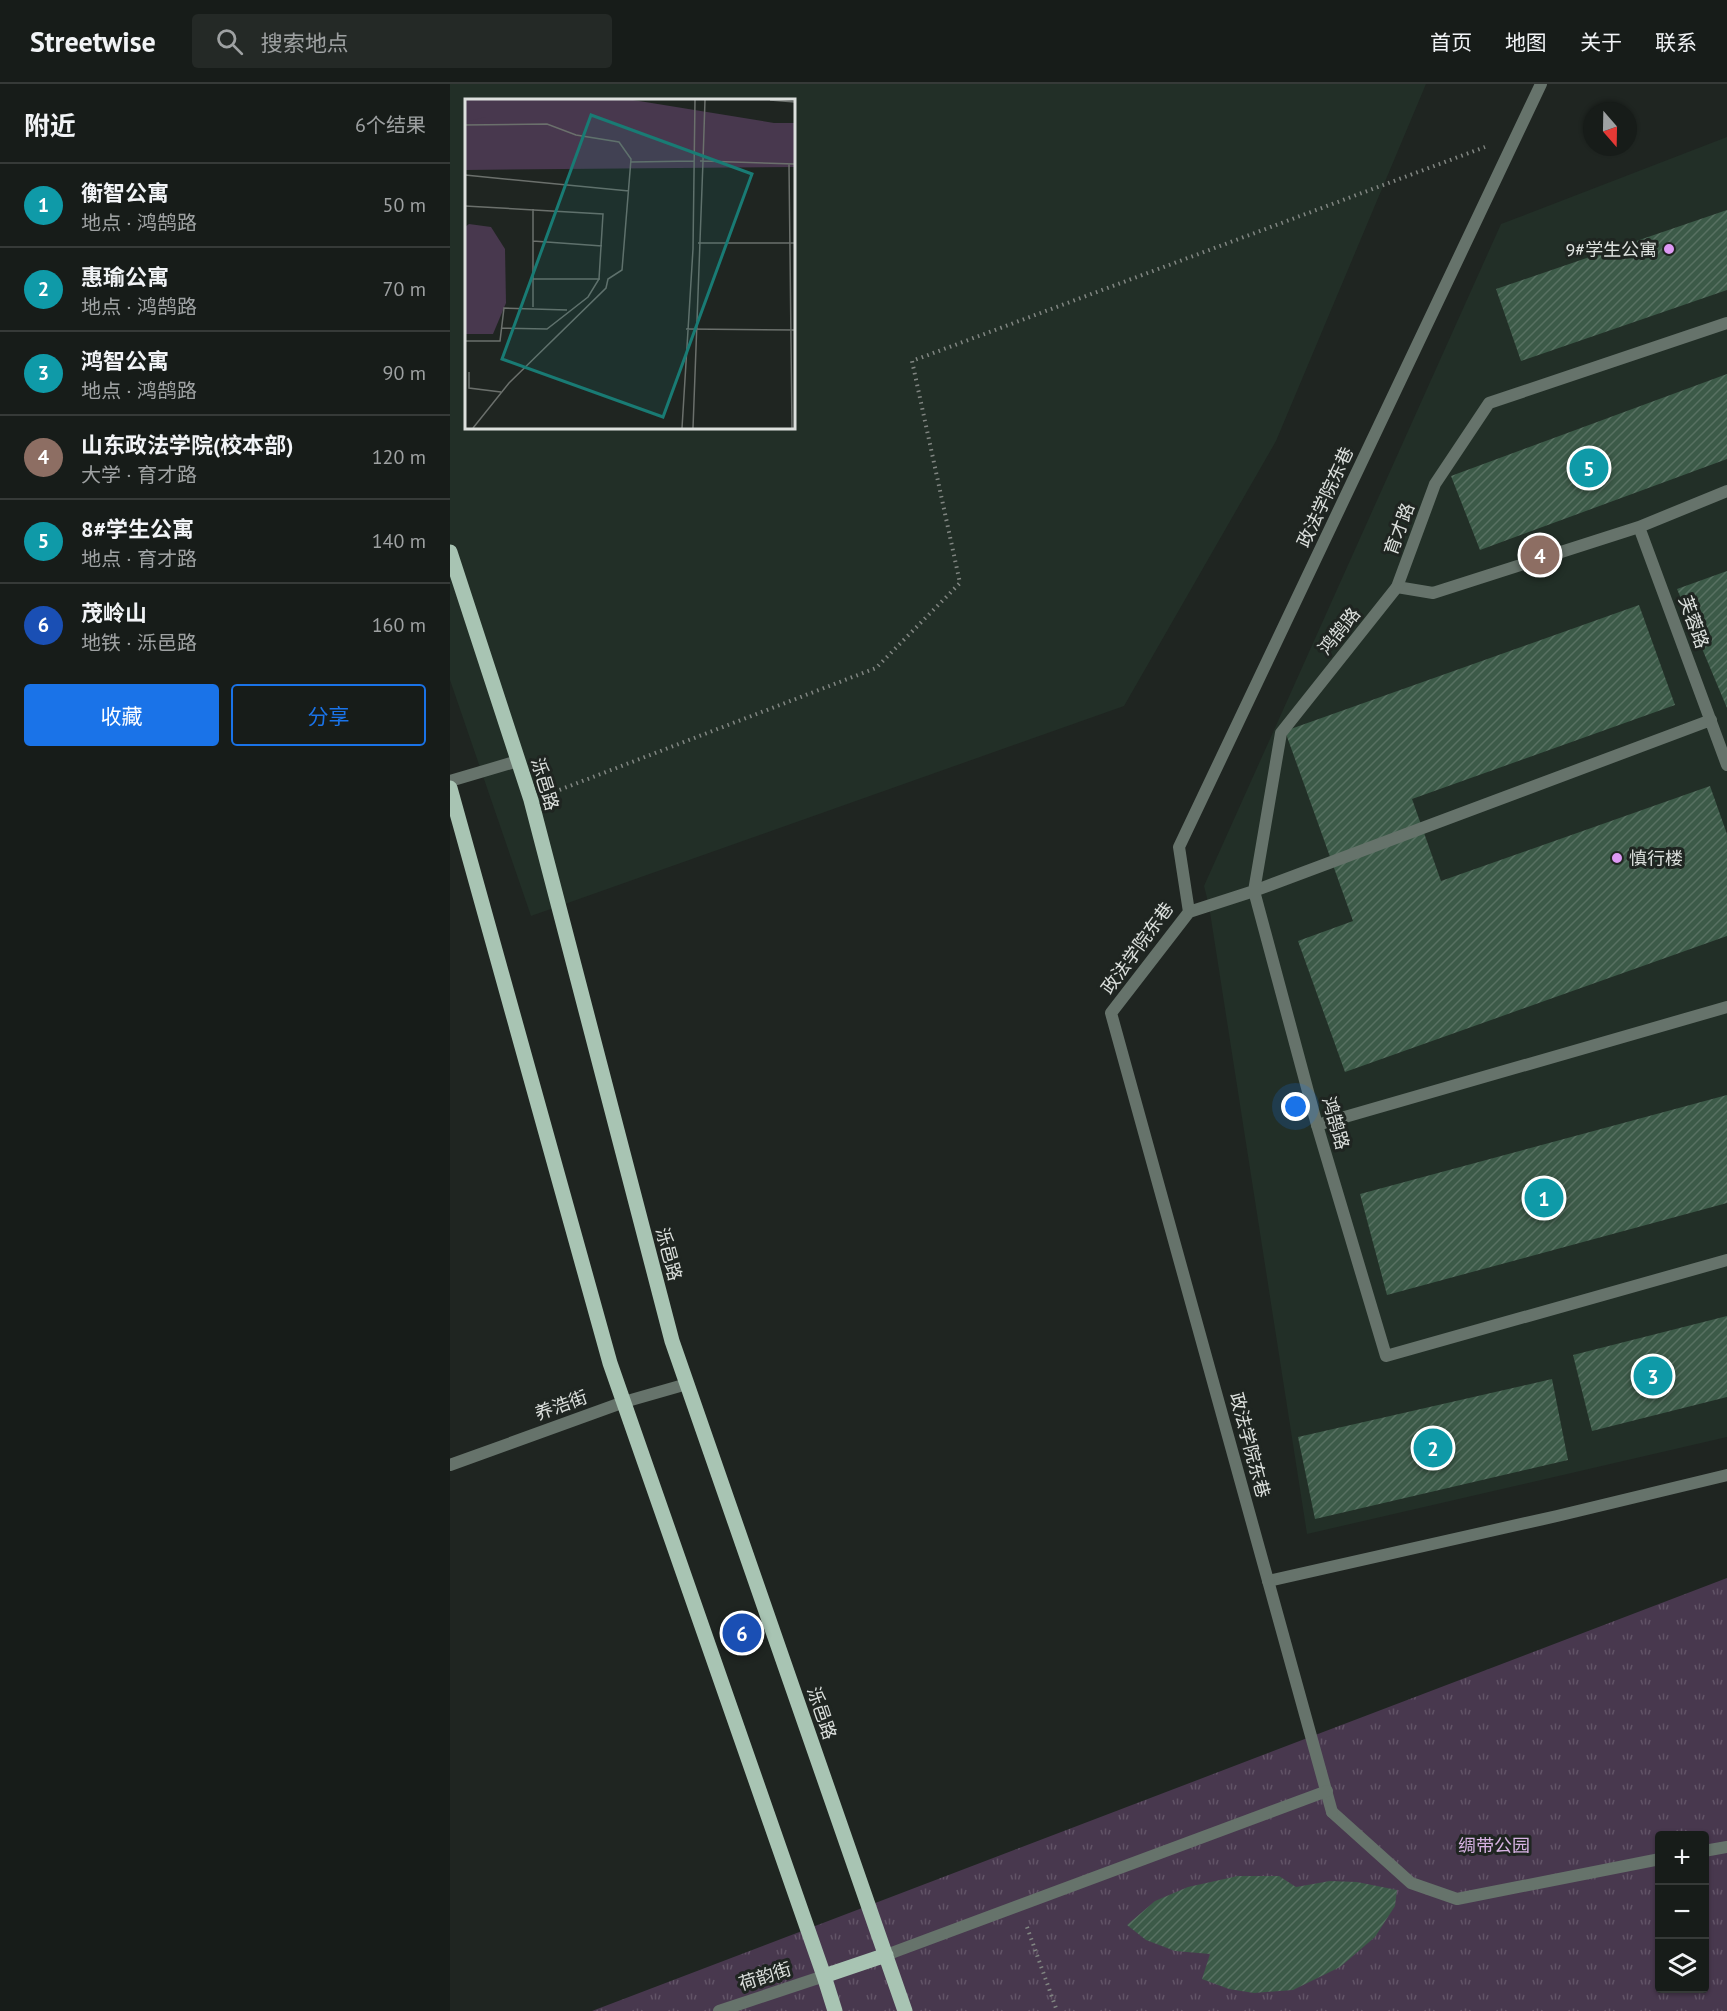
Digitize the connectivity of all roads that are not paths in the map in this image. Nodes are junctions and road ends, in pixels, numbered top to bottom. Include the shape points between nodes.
1 (1541, 84) edge
2 (1727, 323) edge
3 (1727, 491) edge
4 (1639, 526) junction
5 (450, 552) edge
6 (1397, 587) junction
7 (1711, 720) junction
8 (518, 761) junction
9 (1727, 765) edge
10 (450, 781) edge
11 (450, 788) edge
12 (1254, 891) junction
13 (1189, 912) junction
14 (1727, 1007) edge
15 (1317, 1125) junction
16 (1727, 1260) edge
17 (687, 1384) junction
18 (624, 1402) junction
19 (450, 1465) edge
20 (1727, 1474) edge
21 (1269, 1581) junction
22 (1327, 1791) junction
23 (1727, 1847) edge
24 (1709, 1850) edge
25 (1655, 1860) edge
26 (886, 1956) junction
27 (824, 1976) junction
28 (719, 2011) edge
29 (835, 2011) edge
30 (905, 2011) edge

1 - 13 street, 政法学院东巷 via 1179,847
2 - 6 street, 育才路 via 1489,403 1435,484
3 - 4 street
4 - 6 street via 1433,593
4 - 7 street, 芙蓉路
5 - 8 main road, 泺邑路
6 - 12 street, 鸿鹄路 via 1281,733
7 - 9 street, 芙蓉路
7 - 12 street
8 - 10 street
8 - 17 main road, 泺邑路 via 672,1341
11 - 18 main road
12 - 13 street
12 - 15 street, 鸿鹄路
13 - 21 street, 政法学院东巷 via 1111,1013
14 - 15 street
15 - 16 street, 鸿鹄路 via 1386,1356
17 - 18 street, 养浩街
17 - 26 main road, 泺邑路
18 - 19 street, 养浩街
18 - 27 main road
20 - 21 street
21 - 22 street, 政法学院东巷
22 - 25 street, 政法学院东巷 via 1332,1812 1411,1883 1457,1899
22 - 26 street
23 - 24 street
26 - 27 main road
26 - 30 main road, 泺邑路
27 - 28 street, 荷韵街
27 - 29 main road

